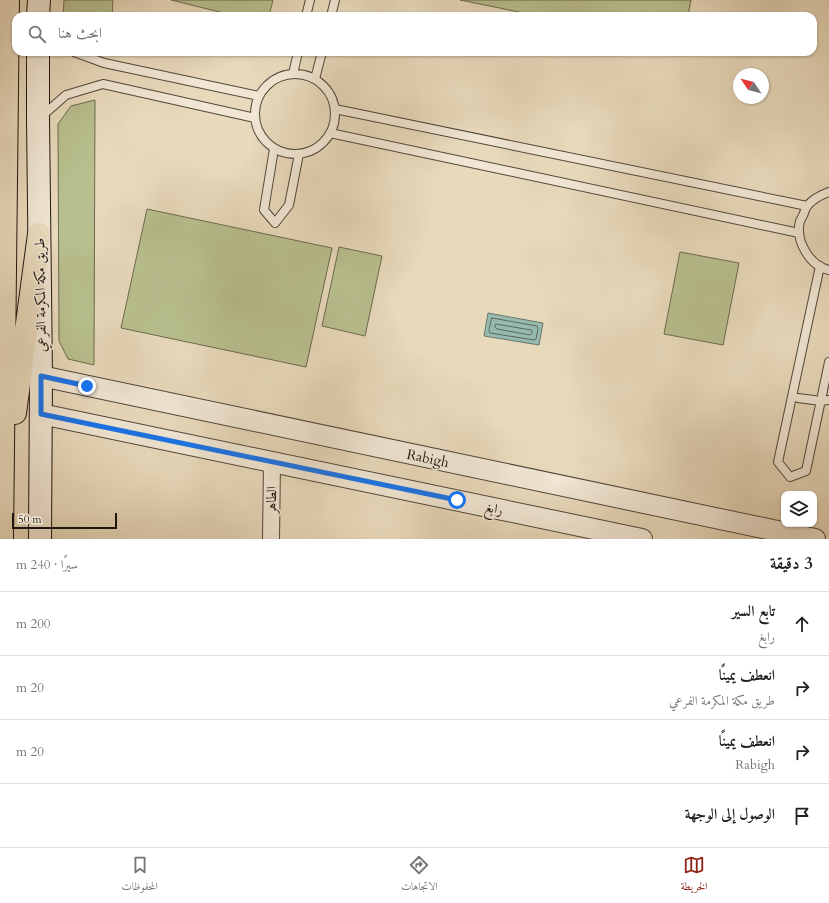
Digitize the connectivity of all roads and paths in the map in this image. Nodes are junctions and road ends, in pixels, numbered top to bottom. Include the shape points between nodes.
1 (8, 0) edge
2 (39, 0) edge
3 (310, 0) edge
4 (335, 0) edge
5 (38, 12) edge
6 (307, 12) edge
7 (332, 12) edge
8 (38, 56) edge
9 (85, 56) edge
10 (297, 56) edge
11 (321, 56) edge
12 (293, 74) junction
13 (315, 79) junction
14 (259, 96) junction
15 (334, 109) junction
16 (255, 118) junction
17 (38, 119) junction
18 (330, 133) junction
19 (274, 149) junction
20 (299, 154) junction
21 (829, 192) edge
22 (807, 206) junction
23 (799, 232) junction
24 (39, 234) junction
25 (820, 266) junction
26 (829, 270) edge
27 (829, 362) edge
28 (41, 376) junction
29 (798, 398) dead end
30 (825, 401) edge
31 (41, 414) junction
32 (272, 462) junction
33 (2, 512) junction
34 (2, 539) edge
35 (40, 539) edge
36 (271, 539) edge
37 (642, 539) edge
38 (815, 539) edge

1 - 33 highway
2 - 5 main road
3 - 6 lane
4 - 7 lane
8 - 17 main road, طريق مكة المكرمة الفرعي
9 - 14 lane via 104,63
10 - 12 lane
11 - 13 lane
12 - 13 lane
12 - 14 lane via 276,78
13 - 15 lane via 331,96
14 - 16 lane
15 - 18 lane
15 - 22 lane
16 - 17 lane via 103,84 66,95
16 - 19 lane via 264,140
17 - 24 main road, طريق مكة المكرمة الفرعي
18 - 20 lane via 321,144 309,152
18 - 23 lane
19 - 20 lane
19 - 20 lane via 264,210 275,223 289,205
21 - 22 lane via 818,196
22 - 23 lane
23 - 25 lane via 804,250 813,262
24 - 28 main road, طريق مكة المكرمة الفرعي
24 - 33 highway
25 - 26 lane
25 - 30 lane via 778,462 790,477 806,471
27 - 30 lane
28 - 31 main road, طريق مكة المكرمة الفرعي
28 - 38 street, Rabigh
29 - 30 lane
31 - 32 street, رابغ
31 - 35 main road, طريق مكة المكرمة الفرعي
32 - 36 street, الطاهر
32 - 37 street, رابغ
33 - 34 highway

